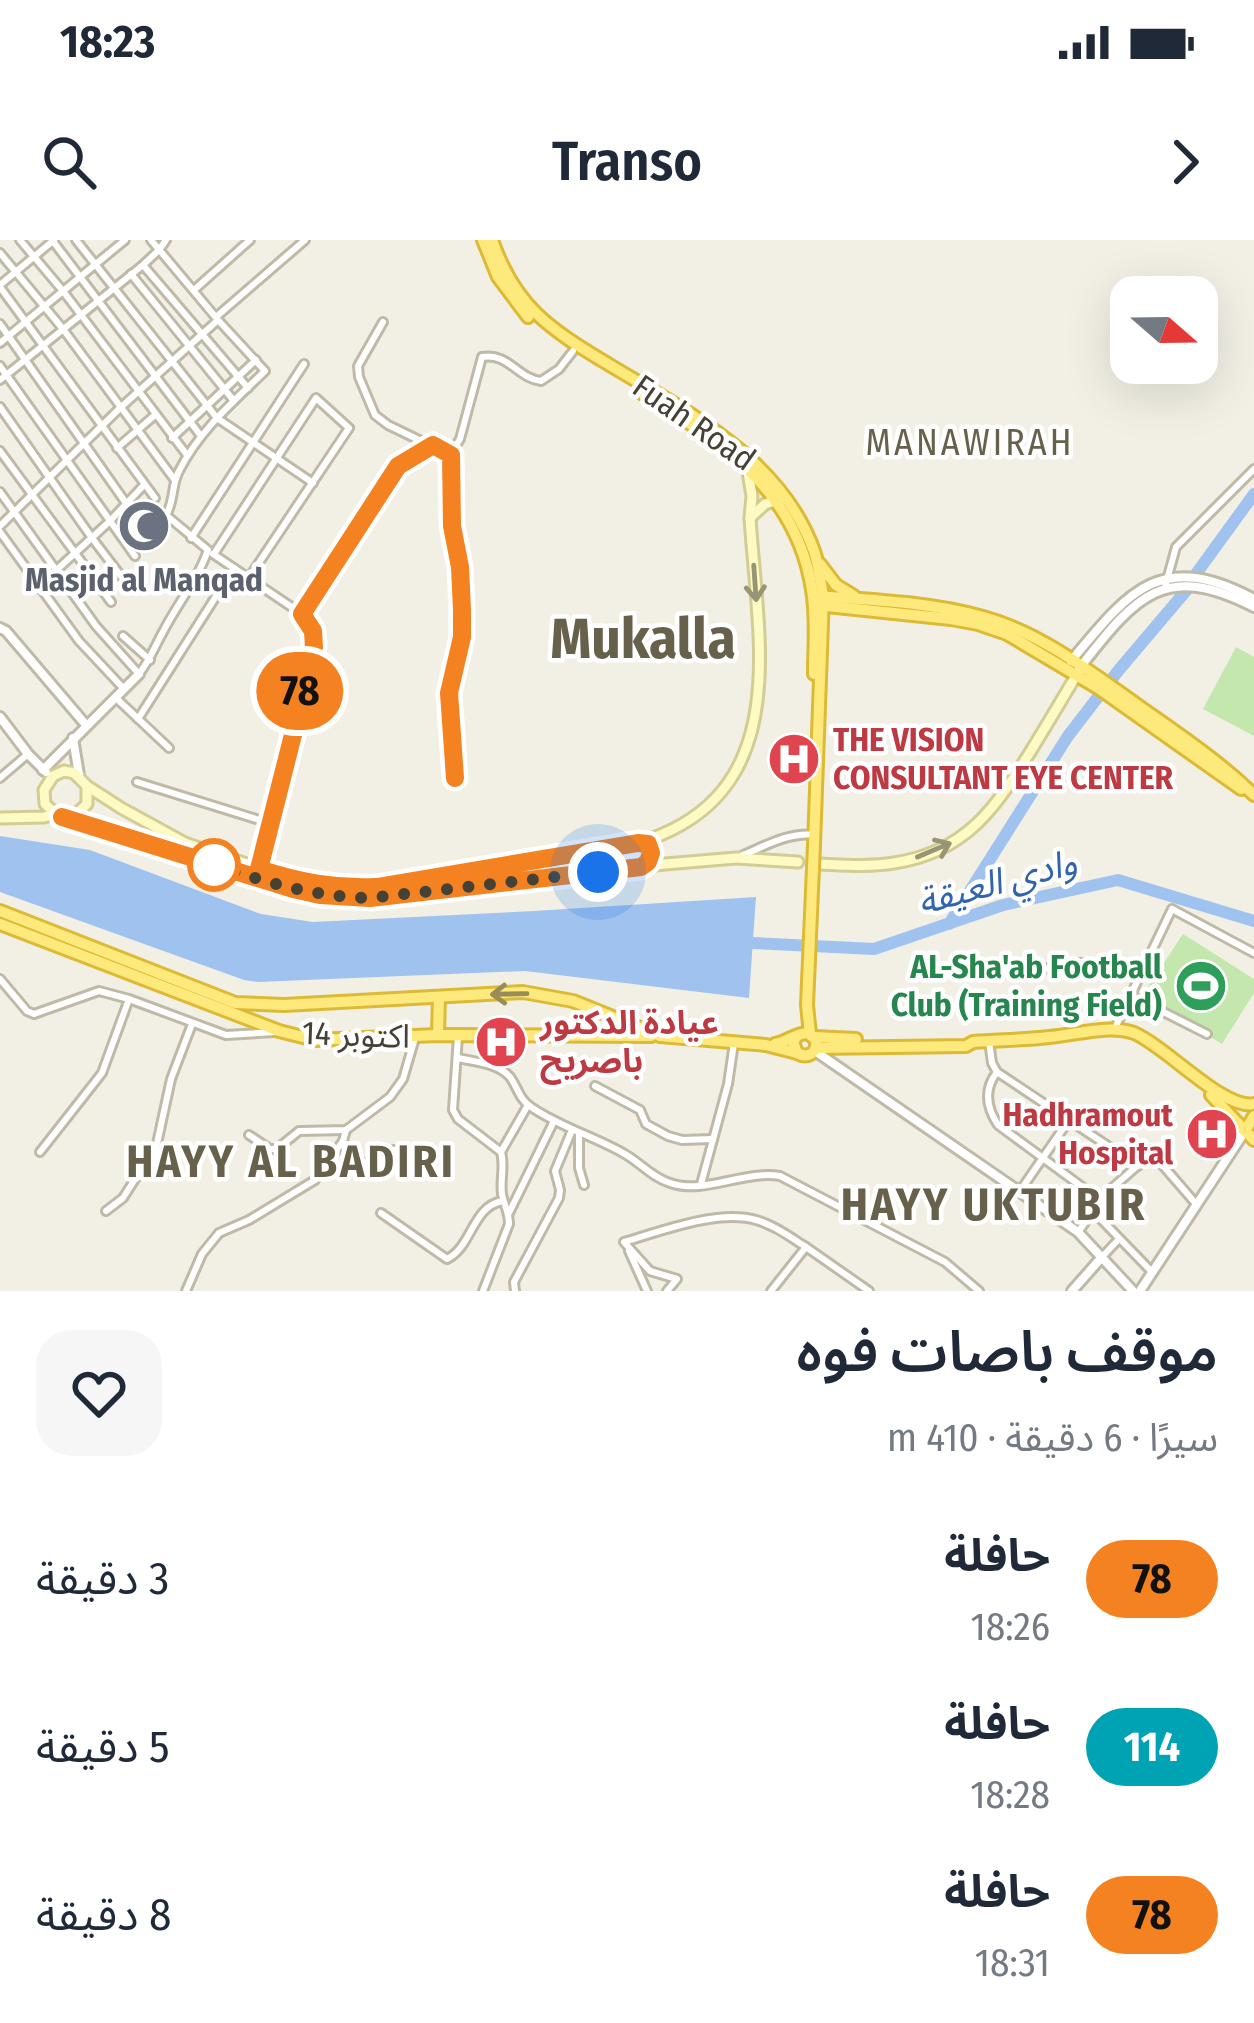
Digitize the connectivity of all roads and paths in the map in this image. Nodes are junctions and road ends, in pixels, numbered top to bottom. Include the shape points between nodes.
1 (20, 240) edge
2 (53, 240) edge
3 (76, 240) edge
4 (125, 240) edge
5 (151, 240) edge
6 (166, 240) edge
7 (250, 240) edge
8 (305, 240) edge
9 (490, 247) edge
10 (159, 250) junction
11 (0, 253) edge
12 (35, 257) junction
13 (95, 265) junction
14 (142, 265) junction
15 (16, 272) junction
16 (131, 274) junction
17 (81, 277) junction
18 (0, 286) edge
19 (114, 288) junction
20 (194, 290) junction
21 (64, 291) junction
22 (99, 301) junction
23 (44, 307) junction
24 (80, 315) junction
25 (217, 319) junction
26 (26, 322) junction
27 (383, 322) dead end
28 (0, 324) edge
29 (63, 329) junction
30 (202, 334) junction
31 (9, 336) junction
32 (0, 343) edge
33 (42, 346) junction
34 (188, 347) junction
35 (573, 351) junction
36 (25, 360) junction
37 (256, 360) junction
38 (172, 361) junction
39 (304, 364) dead end
40 (0, 366) edge
41 (156, 376) junction
42 (238, 376) junction
43 (3, 377) edge
44 (248, 388) junction
45 (223, 390) junction
46 (138, 392) junction
47 (233, 401) junction
48 (207, 405) junction
49 (0, 407) edge
50 (120, 408) junction
51 (156, 415) junction
52 (217, 418) junction
53 (190, 421) junction
54 (101, 427) junction
55 (137, 430) junction
56 (201, 436) junction
57 (172, 438) junction
58 (254, 441) junction
59 (83, 445) junction
60 (433, 445) junction
61 (117, 448) junction
62 (0, 451) edge
63 (187, 455) junction
64 (451, 455) junction
65 (278, 457) junction
66 (68, 459) junction
67 (747, 466) junction
68 (1254, 469) edge
69 (50, 478) junction
70 (174, 479) junction
71 (313, 482) junction
72 (144, 485) junction
73 (0, 492) edge
74 (32, 495) junction
75 (154, 498) dead end
76 (780, 499) junction
77 (126, 503) junction
78 (14, 512) junction
79 (133, 514) dead end
80 (750, 518) junction
81 (110, 521) junction
82 (0, 529) edge
83 (92, 538) junction
84 (191, 538) junction
85 (211, 552) junction
86 (75, 554) junction
87 (135, 556) dead end
88 (815, 556) junction
89 (234, 568) junction
90 (56, 570) junction
91 (248, 579) junction
92 (124, 580) dead end
93 (1166, 582) junction
94 (38, 587) junction
95 (818, 600) junction
96 (111, 602) dead end
97 (1254, 603) edge
98 (860, 604) junction
99 (302, 614) junction
100 (0, 628) edge
101 (124, 636) dead end
102 (823, 637) junction
103 (150, 660) junction
104 (1074, 667) junction
105 (139, 674) junction
106 (124, 688) junction
107 (116, 697) junction
108 (0, 717) edge
109 (138, 719) junction
110 (86, 725) junction
111 (73, 738) junction
112 (169, 748) dead end
113 (28, 754) junction
114 (48, 773) junction
115 (79, 775) junction
116 (0, 778) edge
117 (455, 778) dead end
118 (137, 782) dead end
119 (87, 786) junction
120 (1254, 796) edge
121 (58, 815) junction
122 (0, 818) edge
123 (269, 824) junction
124 (664, 835) junction
125 (814, 838) junction
126 (638, 843) junction
127 (736, 858) junction
128 (798, 862) dead end
129 (665, 864) junction
130 (820, 864) dead end
131 (641, 867) junction
132 (259, 869) junction
133 (0, 911) edge
134 (0, 925) edge
135 (1254, 953) edge
136 (1145, 968) junction
137 (1030, 971) dead end
138 (0, 979) edge
139 (1132, 996) junction
140 (439, 997) junction
141 (129, 999) junction
142 (284, 1005) junction
143 (192, 1024) junction
144 (279, 1031) junction
145 (1111, 1031) junction
146 (1208, 1034) dead end
147 (438, 1036) junction
148 (458, 1036) junction
149 (660, 1036) junction
150 (415, 1038) junction
151 (809, 1040) junction
152 (988, 1041) junction
153 (734, 1043) junction
154 (766, 1045) junction
155 (458, 1058) junction
156 (998, 1072) junction
157 (595, 1086) dead end
158 (1254, 1104) edge
159 (528, 1106) junction
160 (1254, 1115) edge
161 (1069, 1120) junction
162 (554, 1121) junction
163 (346, 1130) junction
164 (575, 1132) junction
165 (249, 1135) dead end
166 (1250, 1136) edge
167 (713, 1139) junction
168 (343, 1141) junction
169 (394, 1150) dead end
170 (500, 1151) junction
171 (40, 1152) dead end
172 (1044, 1157) junction
173 (1138, 1166) junction
174 (701, 1184) junction
175 (584, 1185) dead end
176 (1019, 1192) junction
177 (1100, 1200) junction
178 (502, 1202) junction
179 (1197, 1205) junction
180 (106, 1211) dead end
181 (1093, 1211) junction
182 (381, 1213) dead end
183 (509, 1213) junction
184 (1078, 1232) junction
185 (1119, 1239) junction
186 (624, 1242) junction
187 (806, 1247) junction
188 (1102, 1257) junction
189 (1152, 1272) junction
190 (186, 1291) edge
191 (483, 1291) edge
192 (515, 1291) edge
193 (647, 1291) edge
194 (667, 1291) edge
195 (771, 1291) edge
196 (869, 1291) edge
197 (979, 1291) edge
198 (1072, 1291) edge
199 (1136, 1291) edge

1 - 12 street
2 - 12 street
2 - 17 street
3 - 13 street
4 - 13 street
5 - 10 street
6 - 10 street
7 - 20 street
8 - 25 street
9 - 35 highway, Fuah Road via 507,292
9 - 76 highway, Fuah Road via 544,323 719,433
10 - 14 street
10 - 20 street
11 - 15 street
12 - 15 street
12 - 21 street
13 - 17 street
13 - 19 street
14 - 16 street
14 - 30 street
15 - 18 street
15 - 23 street
16 - 19 street
16 - 34 street
17 - 21 street
17 - 22 street
18 - 26 street
19 - 22 street
19 - 38 street
20 - 25 street
21 - 23 street
21 - 24 street
22 - 24 street
22 - 41 street
23 - 26 street
23 - 29 street
24 - 29 street
24 - 46 street
25 - 30 street
25 - 37 street
26 - 31 street
26 - 33 street
27 - 60 street via 359,376 375,415
28 - 31 street
29 - 33 street
29 - 50 street
30 - 34 street
30 - 42 street
31 - 32 street
31 - 36 street
33 - 36 street
33 - 54 street
34 - 38 street
34 - 45 street
35 - 64 street via 541,381 482,357
35 - 67 highway, Fuah Road
36 - 43 street
36 - 59 street
37 - 42 street
37 - 44 street via 266,370
38 - 41 street
38 - 48 street
39 - 58 street
40 - 43 street
41 - 46 street
41 - 53 street
42 - 44 street
42 - 45 street
43 - 66 street
44 - 47 street
45 - 47 street
45 - 48 street
46 - 50 street
46 - 51 street
47 - 52 street
48 - 52 street
48 - 53 street
49 - 69 street
50 - 54 street
50 - 55 street
51 - 55 street
51 - 57 street
52 - 56 street
52 - 58 street
53 - 56 street
53 - 57 street
54 - 59 street
54 - 61 street
55 - 61 street
55 - 70 street
56 - 63 street
57 - 63 street
58 - 65 street
58 - 84 street
59 - 66 street
59 - 77 street
60 - 64 street
60 - 99 street via 398,466
61 - 72 street
62 - 74 street
63 - 70 street
64 - 117 street via 462,610 449,693
65 - 71 street
65 - 71 street via 316,398 350,428
65 - 85 street
66 - 69 street
66 - 81 street
67 - 76 highway, Fuah Road
67 - 80 main road
68 - 93 street via 1176,547
69 - 74 street
69 - 83 street
70 - 84 street via 166,515
71 - 91 street
72 - 75 street
72 - 77 street
73 - 78 street
74 - 78 street
74 - 86 street
76 - 80 main road
76 - 88 highway, Fuah Road
76 - 95 highway, Fuah Road
77 - 79 street
77 - 81 street
78 - 82 street
78 - 90 street
80 -> 124 main road via 762,672 748,748 715,798
81 - 83 street
81 - 87 street
82 - 94 street
83 - 86 street
83 - 92 street
84 - 85 street
85 - 89 street
85 - 103 street
86 - 90 street
86 - 96 street
88 - 95 highway, Fuah Road
88 - 98 highway
89 - 91 street
89 - 109 street
90 - 94 street
90 - 105 street
91 - 99 street
93 - 97 street
93 - 104 street via 1128,598
94 - 106 street
95 - 98 highway
95 - 102 highway, Fuah Road
95 - 125 highway, Fuah Road
98 - 102 highway via 836,614
98 - 104 highway via 978,624
99 - 123 street via 314,647
100 - 110 street
101 - 103 street
102 - 125 highway, Fuah Road
103 - 105 street
104 - 120 highway
130 -> 104 main road via 910,860 969,832 1000,801
105 - 106 street
106 - 107 street
107 - 109 street
107 - 110 street
108 - 113 street
109 - 112 street
110 - 111 street
111 - 114 street
111 - 115 street
113 - 114 street
113 - 116 street
114 - 115 main road
114 - 121 main road via 45,803
115 - 119 main road
118 - 123 street
119 - 121 main road via 84,809
119 - 132 main road via 170,837
121 - 122 main road
121 - 131 main road via 293,889 346,898
123 - 132 street
124 - 126 main road
124 - 129 main road via 655,850
125 - 127 street via 792,835
125 - 151 highway, bridge
126 - 131 main road via 651,853
126 - 132 main road via 377,887 322,886
127 - 128 main road
127 - 129 main road
129 - 131 main road
133 - 142 highway via 236,1003
134 - 144 highway, 14 اكتوبر
135 - 136 street via 1172,909
136 - 137 street via 1080,963
136 - 139 street
138 - 141 street via 34,1014 99,991
139 - 145 street
139 - 146 street
140 - 142 highway
140 - 147 highway
149 -> 140 highway via 573,1001 523,992
141 - 143 street
141 - 171 street via 101,1072
142 - 144 highway
143 - 144 street via 237,1036
143 - 180 street via 153,1162
144 - 150 highway, 14 اكتوبر via 315,1040
145 - 152 highway
145 - 158 highway via 1131,1032 1225,1097
145 - 166 highway via 1203,1088
147 - 148 highway, 14 اكتوبر
147 - 150 highway, 14 اكتوبر
148 - 149 highway, 14 اكتوبر
148 - 155 street
149 - 153 highway
150 - 163 street via 401,1083
151 - 152 highway
151 - 154 highway
151 - 154 highway via 794,1042 797,1053
151 - 176 street
152 - 156 street
153 - 154 highway
153 - 167 street
155 - 159 street via 506,1073
155 - 170 street via 453,1111
156 - 161 street
156 - 172 street via 988,1089 992,1117
157 - 167 street via 668,1136
159 - 162 street
159 - 170 street
160 - 166 highway
161 - 172 street
161 - 173 street
162 - 164 street
162 - 183 street
163 - 165 street via 298,1131 277,1149
163 - 168 street
164 - 174 street via 674,1185
164 - 175 street
164 - 192 street via 555,1171 560,1198
166 - 179 street
167 - 174 street
168 - 169 street via 346,1154 375,1169
168 - 190 street via 315,1180 219,1233
170 - 178 street
172 - 176 street
172 - 177 street
173 - 177 street
173 - 179 street via 1152,1153
174 - 197 street via 780,1176 945,1262
176 - 184 street
177 - 181 street
178 - 182 street via 483,1211 447,1259
178 - 183 street
179 - 189 street
181 - 184 street
181 - 185 street
183 - 191 street
184 - 188 street
185 - 188 street
185 - 189 street
186 - 187 street via 746,1218
186 - 193 street
186 - 194 street via 650,1270 676,1279
187 - 195 street
187 - 196 street
188 - 198 street
188 - 199 street
189 - 199 street

